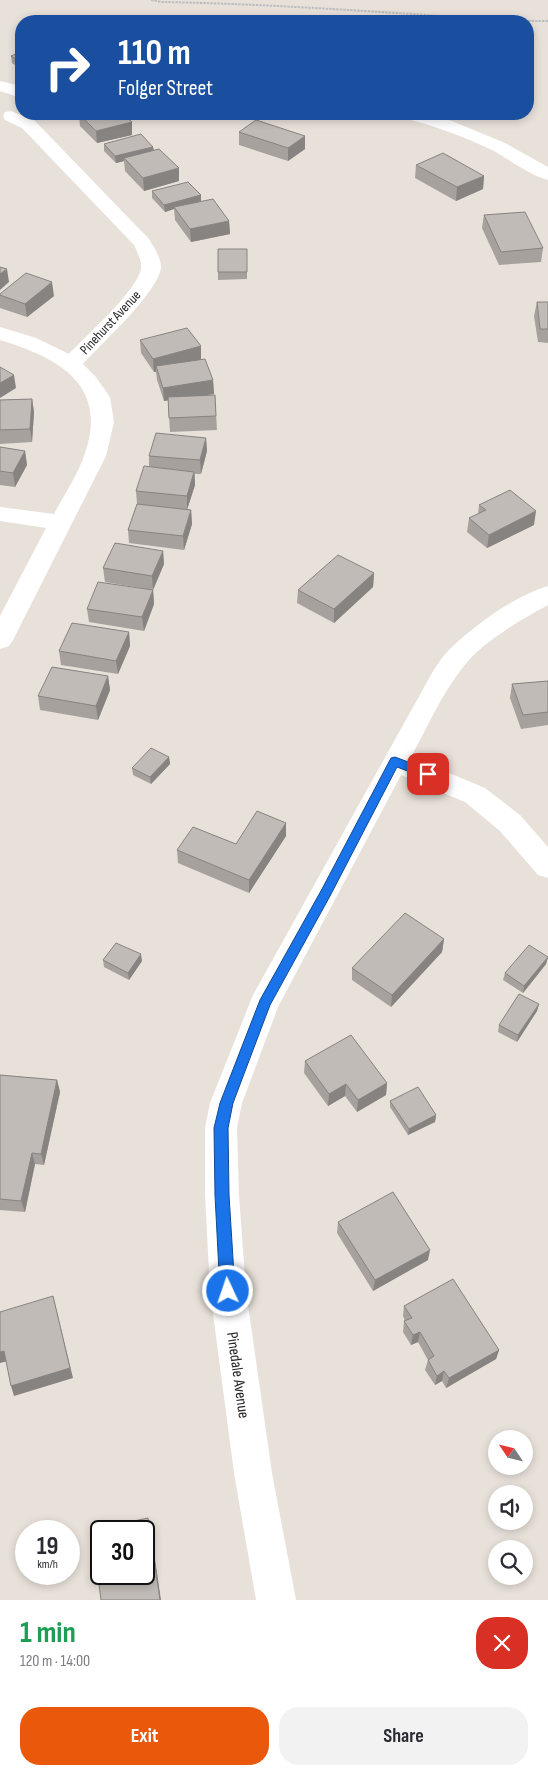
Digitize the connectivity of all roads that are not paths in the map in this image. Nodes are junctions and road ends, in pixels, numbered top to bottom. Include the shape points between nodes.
1 (0, 86) edge
2 (15, 90) edge
3 (20, 120) edge
4 (429, 120) edge
5 (548, 175) edge
6 (0, 334) edge
7 (71, 364) junction
8 (0, 514) edge
9 (61, 522) junction
10 (548, 594) edge
11 (0, 640) edge
12 (395, 761) junction
13 (548, 867) edge
14 (276, 1600) edge

1 - 2 street
3 - 7 street, Pinehurst Avenue via 28,124 142,243 150,257 151,271 142,287
4 - 5 street via 499,146
6 - 7 street via 29,342
7 - 9 street, Pinehurst Avenue via 88,380 99,397 103,422 96,456
8 - 9 street
9 - 11 street, Pinehurst Avenue
10 - 12 street, Pinedale Avenue via 505,618 456,658
12 - 13 street via 475,795 510,823
12 - 14 street, Pinedale Avenue via 264,1004 226,1103 221,1128 228,1291 253,1473

